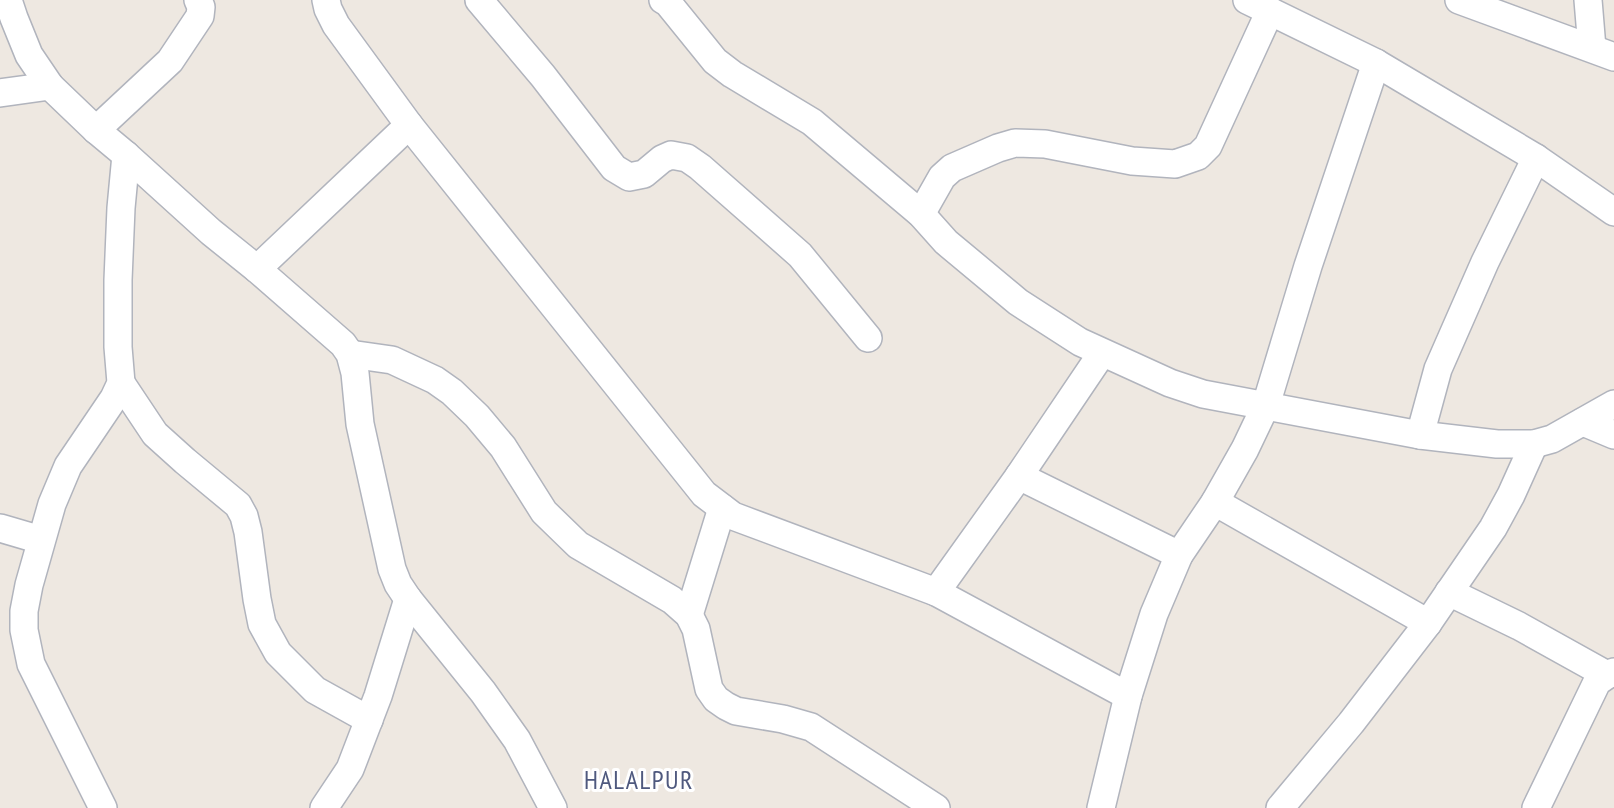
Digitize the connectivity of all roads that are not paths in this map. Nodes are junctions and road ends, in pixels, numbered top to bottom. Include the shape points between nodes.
1 (8, 0) edge
2 (198, 0) edge
3 (326, 0) edge
4 (479, 0) edge
5 (663, 0) edge
6 (1459, 0) edge
7 (1588, 0) edge
8 (1258, 5) edge
9 (1603, 53) edge
10 (1376, 63) junction
11 (50, 86) junction
12 (0, 93) edge
13 (409, 125) junction
14 (96, 130) junction
15 (126, 155) junction
16 (1536, 158) junction
17 (1614, 212) edge
18 (921, 214) junction
19 (257, 269) junction
20 (868, 338) dead end
21 (1102, 353) junction
22 (350, 354) junction
23 (121, 383) junction
24 (1614, 404) edge
25 (1266, 405) junction
26 (1583, 422) junction
27 (1420, 435) junction
28 (1614, 435) edge
29 (1534, 444) junction
30 (1019, 476) junction
31 (1215, 502) junction
32 (722, 508) junction
33 (0, 528) edge
34 (41, 540) junction
35 (1179, 555) junction
36 (936, 592) junction
37 (1449, 592) junction
38 (408, 598) junction
39 (689, 615) junction
40 (1428, 623) junction
41 (1611, 674) edge
42 (1128, 696) junction
43 (369, 720) junction
44 (103, 808) edge
45 (324, 808) edge
46 (553, 808) edge
47 (936, 808) edge
48 (1101, 808) edge
49 (1280, 808) edge
50 (1536, 808) edge

1 - 11 street via 29,55
2 - 14 street via 200,16 170,61
3 - 13 street via 336,25
4 - 20 street via 614,168 629,177 644,174 671,155 700,166 800,255
5 - 18 street via 715,62 812,122
6 - 9 street
7 - 9 street
8 - 10 street
8 - 18 street via 1208,146 1197,156 1175,164 1132,161 1045,144 1015,143 952,168 942,177
10 - 16 street
10 - 25 street
11 - 12 street
11 - 14 street
13 - 19 street
13 - 32 street via 704,494
14 - 15 street
15 - 19 street
15 - 23 street via 118,280
16 - 17 street
16 - 27 street via 1438,369
18 - 21 street via 946,242 1018,302
19 - 22 street via 324,326
21 - 25 street via 1203,394
21 - 30 street
22 - 38 street via 360,424 387,548 392,569
22 - 39 street via 392,360 452,392 503,447 544,512 578,545 672,600
23 - 34 street via 68,466
23 - 43 street via 155,434 238,504 248,532 262,624 278,653 315,690
24 - 26 street
25 - 27 street
25 - 31 street
26 - 28 street
26 - 29 street
27 - 29 street
29 - 37 street via 1493,528
30 - 35 street
30 - 36 street
31 - 35 street
31 - 40 street
32 - 36 street via 733,516
32 - 39 street
33 - 34 street
34 - 44 street via 24,611 26,646 31,664
35 - 42 street via 1154,614
36 - 42 street
37 - 40 street
37 - 41 street
38 - 43 street
38 - 46 street via 517,740
39 - 47 street via 696,629 709,689 716,699 736,711 811,727
40 - 49 street
41 - 50 street via 1597,682
42 - 48 street
43 - 45 street via 350,769

